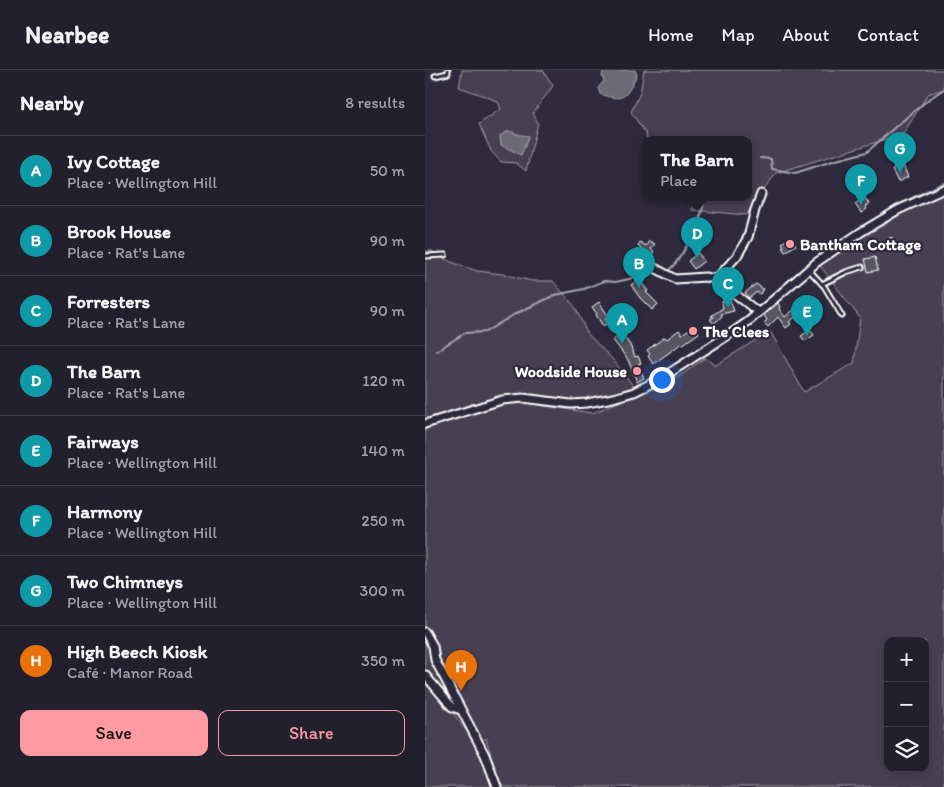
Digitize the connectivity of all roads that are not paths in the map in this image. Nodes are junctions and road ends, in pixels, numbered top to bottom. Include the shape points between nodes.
1 (447, 70) edge
2 (435, 76) dead end
3 (944, 189) edge
4 (761, 194) dead end
5 (445, 255) dead end
6 (425, 256) edge
7 (862, 267) dead end
8 (655, 268) dead end
9 (809, 270) junction
10 (716, 279) junction
11 (822, 284) junction
12 (758, 312) junction
13 (842, 316) dead end
14 (425, 424) edge
15 (425, 632) edge
16 (425, 675) edge
17 (461, 710) junction
18 (497, 787) edge

1 - 2 lane via 448,73
3 - 9 street via 898,210 861,232
4 - 10 street via 748,237 737,256
5 - 6 lane
7 - 11 lane
8 - 10 street via 675,279
9 - 11 lane
9 - 12 street
10 - 12 street
11 - 13 lane
12 - 14 street via 710,348 634,392 571,404 523,398 502,400
15 - 17 street via 433,646 435,660
16 - 17 street via 452,707
17 - 18 street via 485,755

